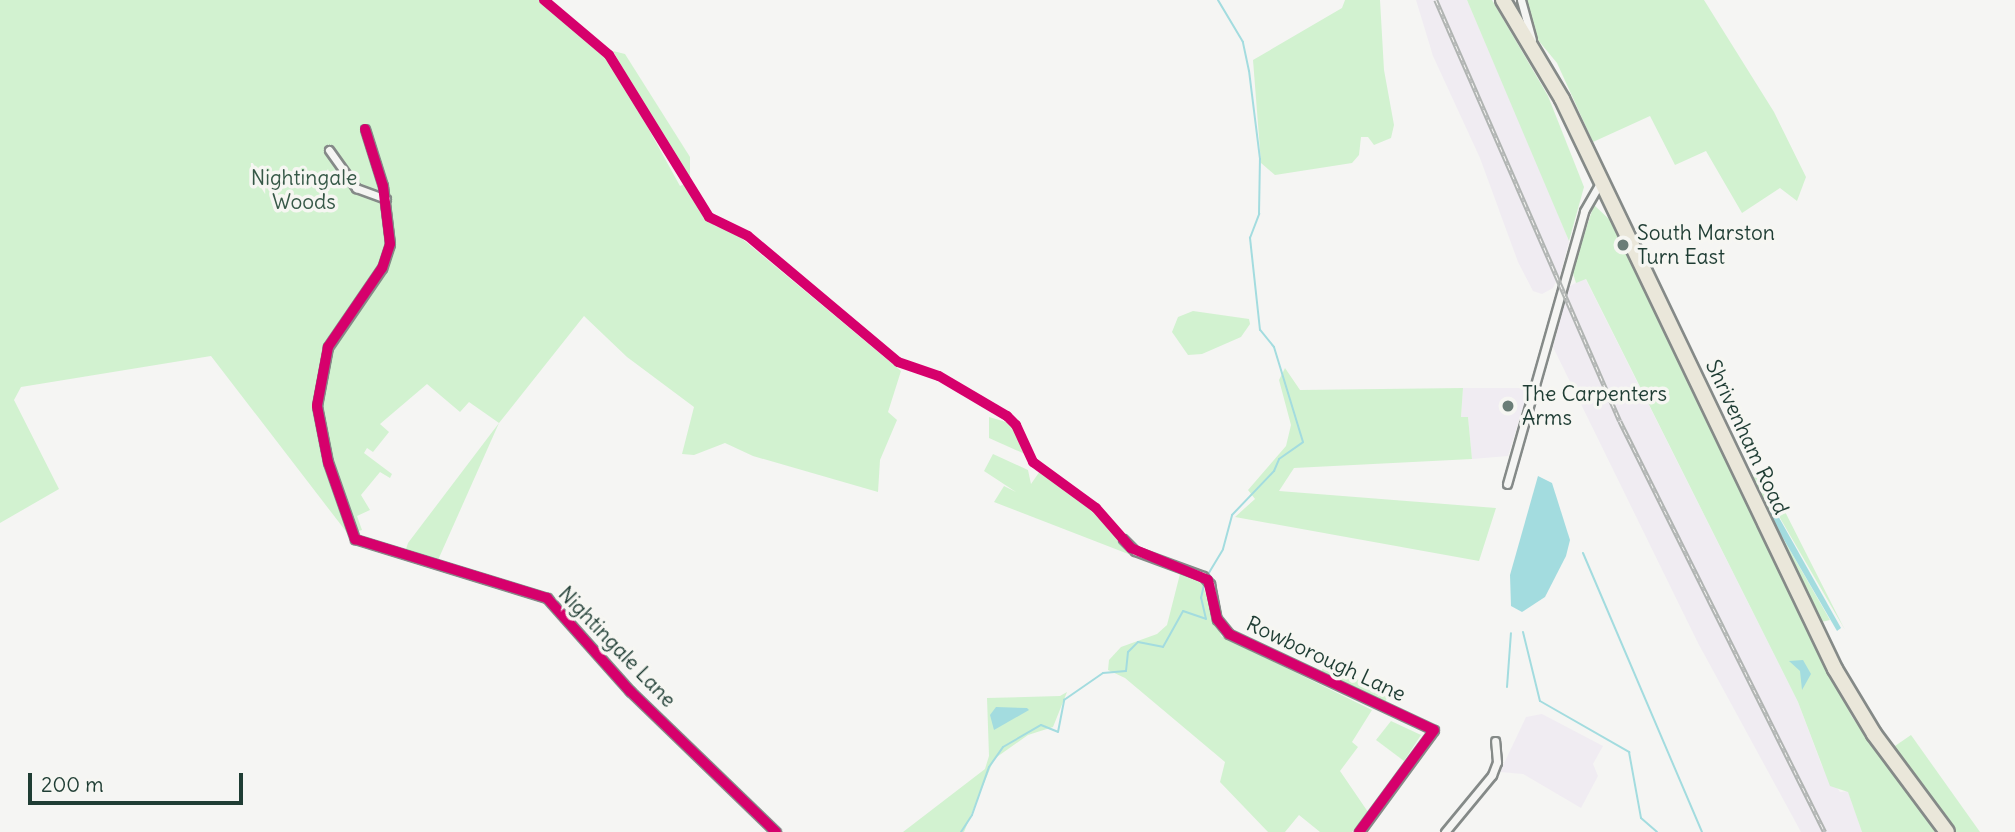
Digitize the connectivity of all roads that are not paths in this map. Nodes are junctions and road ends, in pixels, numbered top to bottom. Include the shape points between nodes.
1 (1503, 0) edge
2 (1521, 0) edge
3 (1533, 46) junction
4 (365, 129) dead end
5 (329, 150) dead end
6 (1601, 181) junction
7 (386, 199) junction
8 (1507, 484) dead end
9 (1123, 539) dead end
10 (1494, 741) dead end
11 (776, 832) edge
12 (1359, 832) edge
13 (1445, 832) edge
14 (1947, 832) edge

1 - 3 highway, Shrivenham Road
2 - 3 street, Shrivenham Road
3 - 6 highway, Shrivenham Road
4 - 7 street
5 - 7 street via 356,188
6 - 8 street via 1584,211
6 - 14 highway, Shrivenham Road via 1835,669 1874,734
7 - 11 street, Nightingale Lane via 388,256 328,347 318,387 322,436 355,539 547,598 630,691
9 - 12 street, Rowborough Lane via 1135,551 1205,578 1217,619 1229,634 1434,730
10 - 13 street via 1497,762 1492,775

